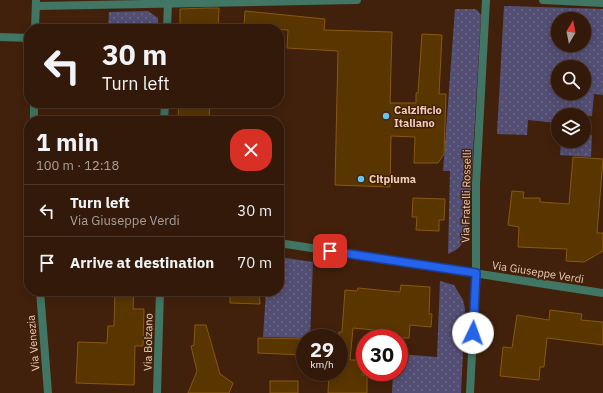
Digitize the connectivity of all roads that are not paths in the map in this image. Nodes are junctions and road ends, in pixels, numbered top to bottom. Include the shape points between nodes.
1 (357, 0) edge
2 (486, 0) edge
3 (543, 0) edge
4 (603, 2) edge
5 (36, 3) edge
6 (168, 3) junction
7 (35, 24) edge
8 (167, 24) edge
9 (0, 37) edge
10 (24, 38) edge
11 (284, 244) edge
12 (476, 273) junction
13 (603, 293) edge
14 (40, 296) edge
15 (160, 296) edge
16 (48, 393) edge
17 (157, 393) edge
18 (470, 393) edge

1 - 6 street
2 - 12 street, Via Fratelli Rosselli via 476,184
3 - 4 street
5 - 6 street
5 - 7 street
6 - 8 street
9 - 10 street
11 - 12 street, Via Giuseppe Verdi
12 - 13 street, Via Giuseppe Verdi
12 - 18 street, Via Fratelli Rosselli
14 - 16 street, Via Venezia
15 - 17 street, Via Bolzano

